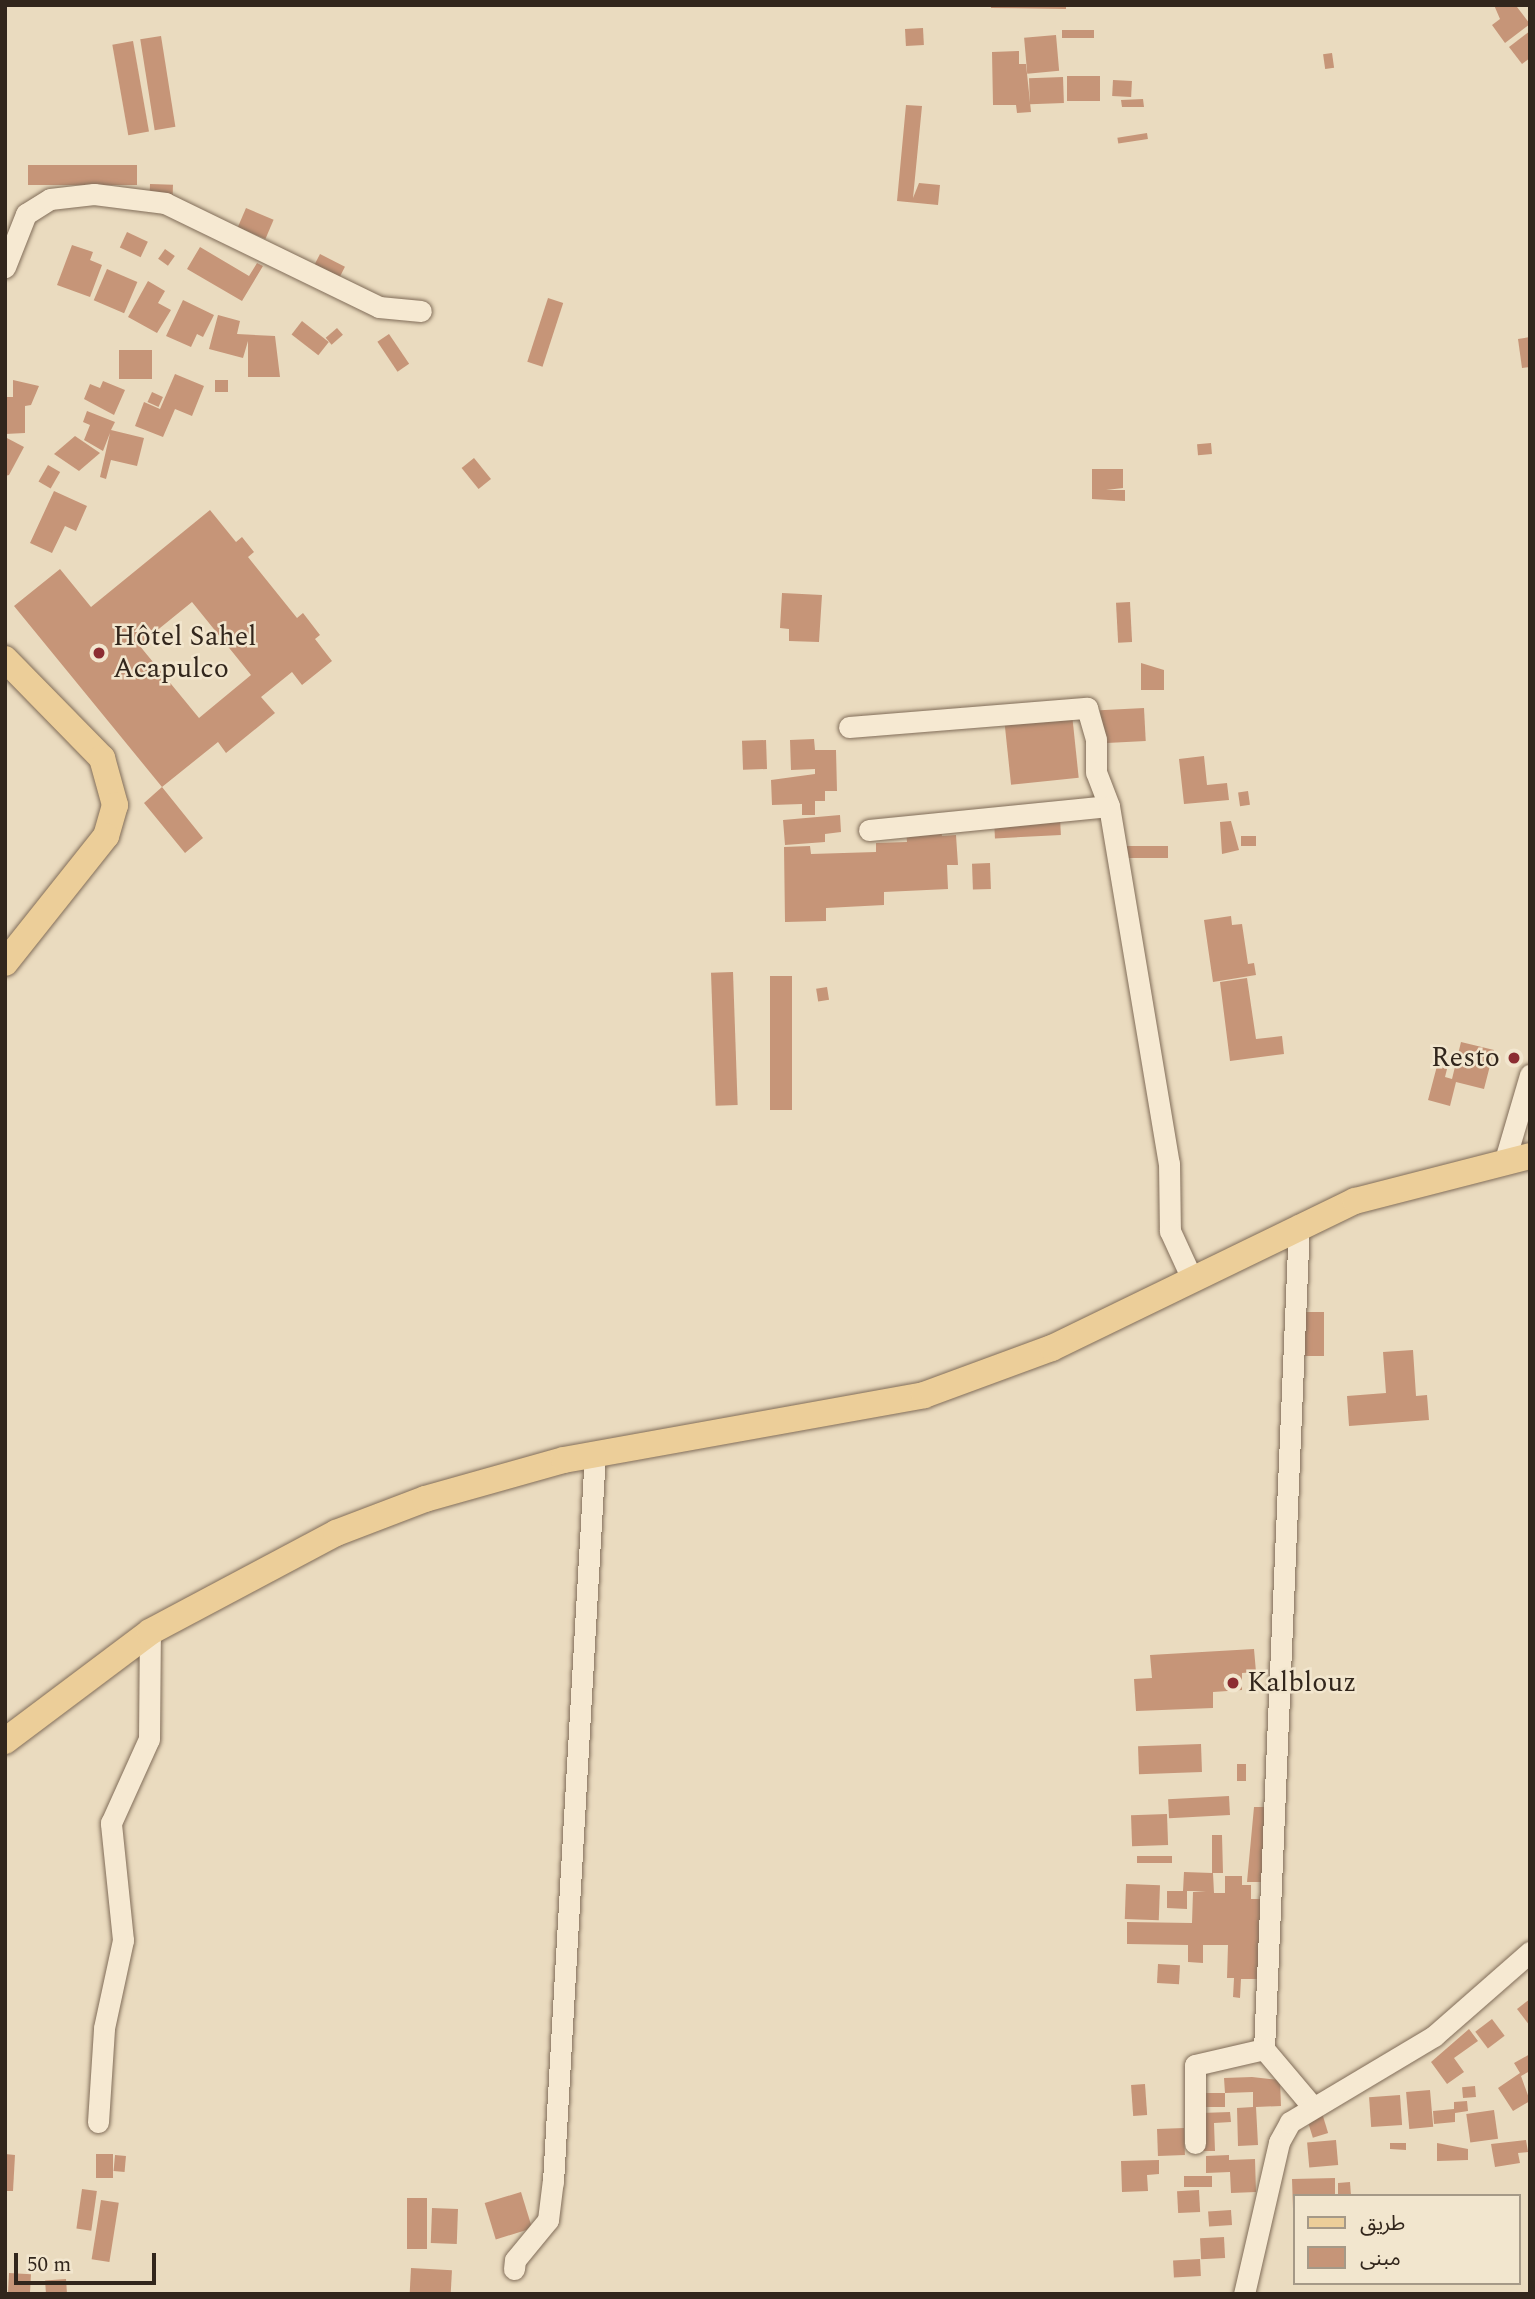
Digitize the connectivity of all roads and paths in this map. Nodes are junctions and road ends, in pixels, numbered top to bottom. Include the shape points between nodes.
1 (5, 267) edge
2 (421, 311) dead end
3 (5, 659) edge
4 (849, 727) dead end
5 (1109, 806) junction
6 (869, 830) dead end
7 (5, 963) edge
8 (1530, 1075) edge
9 (1518, 1158) edge
10 (1299, 1225) junction
11 (1192, 1279) junction
12 (595, 1454) junction
13 (150, 1632) junction
14 (5, 1741) edge
15 (1530, 1952) edge
16 (1265, 2049) junction
17 (1312, 2106) junction
18 (98, 2122) dead end
19 (1195, 2143) dead end
20 (514, 2269) dead end
21 (1244, 2294) edge

1 - 2 street via 26,214 50,199 94,194 165,202 379,307
3 - 7 main road via 102,758 115,805 106,836
4 - 5 street via 1087,708 1096,740 1096,772
5 - 6 street
5 - 11 street via 1169,1163 1170,1231
8 - 9 street
9 - 10 main road via 1356,1201
10 - 11 main road
10 - 16 street
11 - 12 main road via 1052,1348 924,1395
12 - 13 main road via 449,1492 336,1533
12 - 20 street via 553,2182 548,2220 515,2260
13 - 14 main road
13 - 18 street via 149,1739 111,1823 123,1940 104,2028
15 - 17 street via 1434,2036
16 - 17 street
16 - 19 street via 1195,2065
17 - 21 street via 1290,2122 1279,2142

